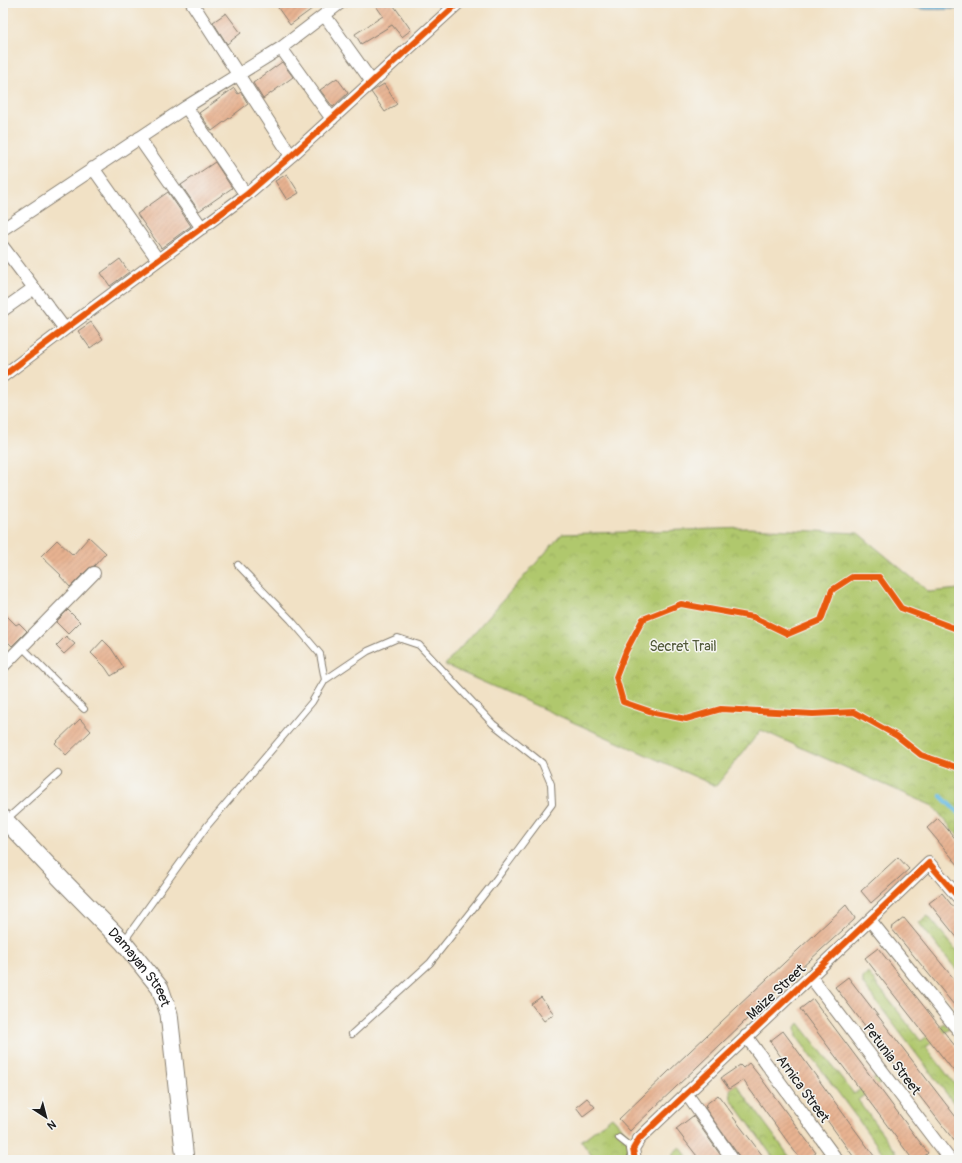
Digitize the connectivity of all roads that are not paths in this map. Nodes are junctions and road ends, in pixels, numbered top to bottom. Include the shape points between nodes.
1 (192, 3) edge
2 (340, 3) edge
3 (458, 3) edge
4 (325, 16) junction
5 (281, 48) junction
6 (239, 74) junction
7 (372, 82) junction
8 (186, 107) junction
9 (332, 118) junction
10 (139, 138) junction
11 (291, 156) junction
12 (93, 168) junction
13 (246, 195) junction
14 (202, 228) junction
15 (3, 229) edge
16 (3, 247) edge
17 (158, 260) junction
18 (34, 288) junction
19 (3, 310) edge
20 (65, 329) junction
21 (3, 376) edge
22 (238, 565) dead end
23 (94, 573) dead end
24 (22, 647) junction
25 (3, 666) edge
26 (325, 680) junction
27 (84, 709) dead end
28 (58, 773) dead end
29 (4, 819) edge
30 (959, 898) edge
31 (870, 920) junction
32 (123, 942) junction
33 (810, 976) junction
34 (959, 1032) edge
35 (352, 1034) dead end
36 (746, 1036) junction
37 (686, 1094) junction
38 (619, 1138) dead end
39 (636, 1149) edge
40 (185, 1160) edge
41 (734, 1160) edge
42 (837, 1160) edge
43 (950, 1160) edge

1 - 6 street
2 - 4 street
3 - 7 street
4 - 5 street
4 - 7 street
5 - 6 street
5 - 9 street
6 - 8 street
6 - 11 street
7 - 9 street
8 - 10 street
8 - 13 street
9 - 11 street
10 - 12 street
10 - 14 street
11 - 13 street
12 - 15 street
12 - 17 street
13 - 14 street
14 - 17 street
16 - 18 street
17 - 20 street
18 - 19 street
18 - 20 street
20 - 21 street
22 - 26 lane via 320,654
23 - 24 street
24 - 25 street
24 - 27 lane
26 - 32 lane via 312,702 207,826
26 - 35 lane via 368,651 398,638 419,646 493,724 542,763 551,784 552,804 430,963
28 - 29 lane
29 - 32 street, Damayan Street
30 - 31 street, Maize Street via 929,863
31 - 33 street, Maize Street
31 - 34 street
32 - 40 street, Damayan Street via 160,988 169,1014
33 - 36 street, Maize Street
33 - 43 street, Petunia Street
36 - 37 street, Maize Street
36 - 42 street, Arnica Street
37 - 39 street, Maize Street
37 - 41 street
38 - 39 lane

